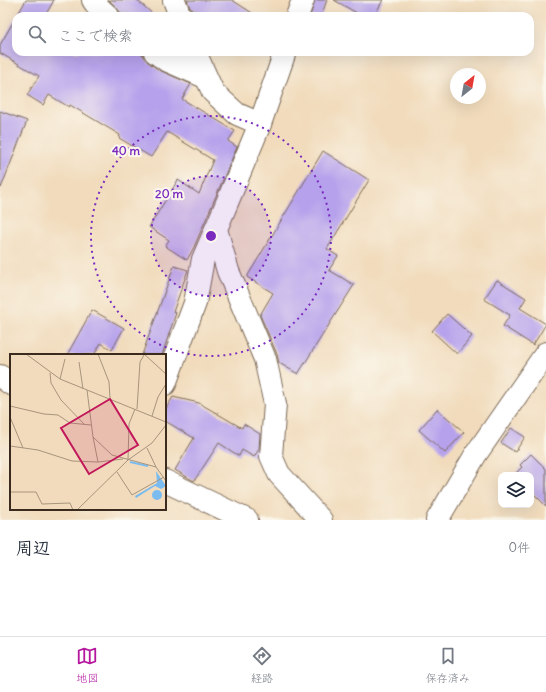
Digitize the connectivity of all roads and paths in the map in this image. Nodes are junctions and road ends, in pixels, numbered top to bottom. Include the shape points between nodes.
1 (93, 0) edge
2 (174, 0) edge
3 (303, 0) edge
4 (104, 12) edge
5 (178, 12) edge
6 (298, 12) edge
7 (160, 56) edge
8 (197, 56) edge
9 (284, 56) edge
10 (205, 77) junction
11 (260, 124) junction
12 (216, 229) junction
13 (546, 353) edge
14 (0, 376) edge
15 (166, 381) edge
16 (10, 383) edge
17 (166, 481) edge
18 (247, 520) edge
19 (321, 520) edge
20 (437, 520) edge

1 - 4 street
2 - 5 street
3 - 6 street
7 - 10 street
8 - 10 street
9 - 11 street
10 - 11 street via 213,92 237,114
11 - 12 street
12 - 15 street via 203,259 195,303
12 - 19 street via 228,271 264,359 275,404 271,456 279,474
13 - 20 street via 476,454
14 - 16 street
17 - 18 street

